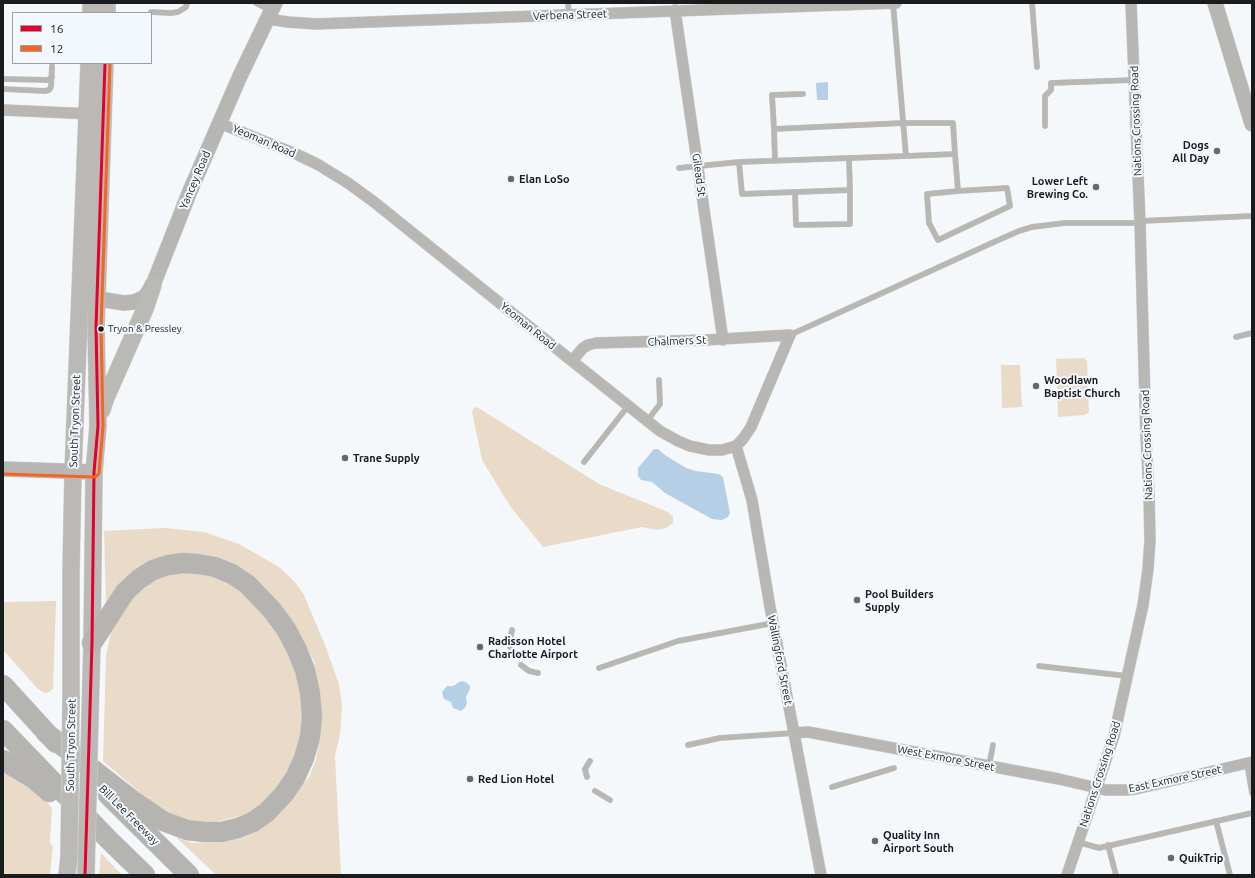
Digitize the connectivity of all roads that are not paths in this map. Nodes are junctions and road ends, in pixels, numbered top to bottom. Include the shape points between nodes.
1 (187, 3) edge
2 (256, 3) edge
3 (568, 3) edge
4 (888, 3) edge
5 (1032, 3) edge
6 (1131, 3) edge
7 (1215, 3) edge
8 (749, 6) edge
9 (770, 6) edge
10 (676, 10) junction
11 (271, 11) edge
12 (152, 12) edge
13 (569, 15) junction
14 (89, 64) edge
15 (105, 64) edge
16 (52, 66) dead end
17 (1037, 67) dead end
18 (52, 77) junction
19 (3, 79) edge
20 (1134, 80) junction
21 (3, 89) edge
22 (803, 94) dead end
23 (3, 110) edge
24 (96, 114) junction
25 (219, 123) junction
26 (903, 124) junction
27 (1252, 124) edge
28 (1045, 126) dead end
29 (774, 128) junction
30 (955, 154) junction
31 (906, 156) junction
32 (849, 158) junction
33 (775, 160) junction
34 (739, 162) junction
35 (698, 166) junction
36 (679, 168) dead end
37 (850, 190) junction
38 (958, 191) junction
39 (794, 192) junction
40 (1252, 216) edge
41 (1140, 222) junction
42 (153, 285) junction
43 (80, 296) junction
44 (97, 299) junction
45 (1252, 333) edge
46 (790, 335) junction
47 (1236, 337) dead end
48 (723, 340) junction
49 (572, 361) junction
50 (659, 380) dead end
51 (628, 406) junction
52 (647, 421) junction
53 (98, 426) junction
54 (736, 446) junction
55 (584, 462) dead end
56 (3, 470) edge
57 (73, 472) junction
58 (94, 472) junction
59 (773, 623) junction
60 (512, 630) dead end
61 (92, 643) junction
62 (510, 647) dead end
63 (520, 665) dead end
64 (1040, 666) dead end
65 (599, 668) dead end
66 (538, 673) dead end
67 (1127, 676) junction
68 (3, 685) edge
69 (3, 730) edge
70 (46, 733) junction
71 (794, 733) junction
72 (688, 745) dead end
73 (993, 745) dead end
74 (3, 760) edge
75 (590, 761) dead end
76 (1250, 762) edge
77 (990, 766) junction
78 (894, 768) dead end
79 (587, 777) dead end
80 (832, 787) dead end
81 (1097, 788) junction
82 (595, 790) dead end
83 (1252, 793) edge
84 (610, 800) dead end
85 (1252, 813) edge
86 (1216, 821) junction
87 (109, 840) junction
88 (1078, 842) junction
89 (1108, 846) junction
90 (86, 874) edge
91 (67, 875) edge
92 (145, 875) edge
93 (189, 875) edge
94 (821, 875) edge
95 (1067, 875) edge
96 (1116, 875) edge
97 (1230, 875) edge

1 - 12 lane via 186,7 178,12
2 - 11 lane
3 - 13 lane
4 - 9 street, Verbena Street
4 - 26 lane
5 - 17 lane
6 - 20 street, Nations Crossing Road
7 - 27 street
8 - 9 street, Verbena Street
8 - 10 street, Verbena Street
10 - 13 street, Verbena Street
10 - 35 street, Gilead St
11 - 13 street, Verbena Street via 301,24
11 - 25 street, Yancey Road
14 - 24 main road, South Tryon Street
15 - 24 main road, South Tryon Street
16 - 18 lane
18 - 19 lane via 48,80
18 - 21 lane via 51,86 45,91
20 - 28 lane via 1051,83 1051,90 1045,96
20 - 41 street, Nations Crossing Road
22 - 29 lane via 772,95
23 - 24 street
24 - 43 main road, South Tryon Street
24 - 44 main road, South Tryon Street
25 - 42 street, Yancey Road
25 - 49 street, Yeoman Road via 296,154 348,184
26 - 29 lane
26 - 30 lane via 953,123
26 - 31 lane
29 - 33 lane
30 - 31 lane
30 - 38 lane
31 - 32 lane
32 - 33 lane
32 - 37 lane
33 - 34 lane
34 - 35 lane
34 - 39 lane via 742,194
35 - 36 lane
35 - 48 street, Gilead St
37 - 39 lane
37 - 39 lane via 850,224 796,225
38 - 38 lane via 1007,188 1010,206 938,240 929,223 927,194
40 - 41 lane
41 - 46 lane via 1064,224 1019,231
41 - 67 street, Nations Crossing Road via 1150,540 1143,605
42 - 44 street, Yancey Road via 145,297 134,302
42 - 53 main road via 105,400
43 - 44 street, Yancey Road
43 - 57 main road, South Tryon Street
44 - 53 main road, South Tryon Street
45 - 47 lane
46 - 48 street, Chalmers St
46 - 54 street via 751,427
48 - 49 street, Chalmers St via 596,343 583,348
49 - 51 street, Yeoman Road
50 - 52 lane via 660,404
51 - 52 street, Yeoman Road
51 - 55 lane
52 - 54 street, Yeoman Road via 660,431 690,446 722,450
53 - 58 main road, South Tryon Street
54 - 59 street, Wallingford Street via 752,500
56 - 57 street
57 - 58 street
57 - 91 main road, South Tryon Street, bridge
58 - 61 main road, South Tryon Street
59 - 65 lane via 678,641
59 - 71 street, Wallingford Street
60 - 62 lane
61 - 70 highway via 125,592 153,570 168,565 198,564 215,567 237,578 252,590 282,623 305,670 312,717 304,758 295,778 284,794 253,822 222,832 187,830 163,821 132,800
61 - 90 main road, South Tryon Street, bridge
63 - 66 lane
64 - 67 lane
67 - 81 street, Nations Crossing Road via 1114,736
68 - 70 highway, Bill Lee Freeway
69 - 87 highway
70 - 93 highway, Bill Lee Freeway
71 - 72 lane via 720,738
71 - 77 street, West Exmore Street via 808,732
71 - 94 street, Wallingford Street
73 - 77 lane
74 - 87 highway via 34,779
75 - 79 lane via 586,769
76 - 81 street, East Exmore Street via 1136,789 1117,791
76 - 83 lane
77 - 81 street, West Exmore Street
78 - 80 lane
81 - 88 street, Nations Crossing Road
82 - 84 lane
85 - 86 lane
86 - 89 lane
86 - 97 lane
87 - 92 highway
88 - 89 lane via 1099,848
88 - 95 street, Nations Crossing Road
89 - 96 lane

